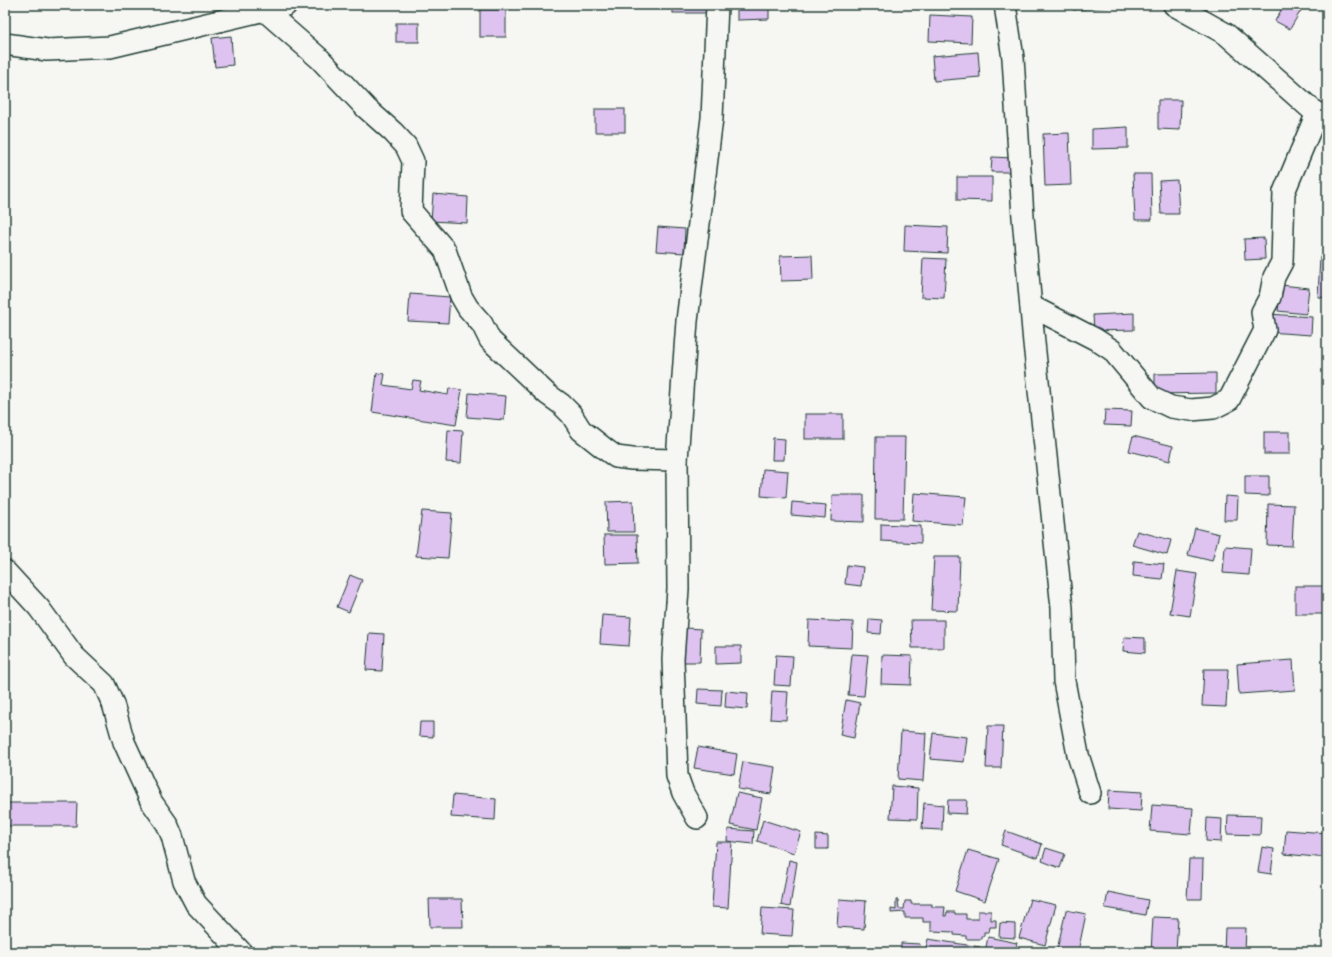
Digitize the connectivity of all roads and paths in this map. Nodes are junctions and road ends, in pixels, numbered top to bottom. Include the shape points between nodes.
1 (286, 5) edge
2 (717, 5) edge
3 (1005, 5) edge
4 (1174, 5) edge
5 (264, 10) junction
6 (5, 44) edge
7 (1322, 118) edge
8 (1031, 306) junction
9 (677, 460) junction
10 (5, 571) edge
11 (1090, 793) dead end
12 (696, 818) dead end
13 (241, 952) edge

1 - 5 street
2 - 9 street via 712,118 687,321
3 - 8 street via 1013,58
4 - 7 street via 1226,34
5 - 6 street via 110,47 47,50
5 - 9 street via 320,59 406,146 413,161 411,211 445,250 461,296 482,324 490,340 561,404 581,430 605,449 616,456 632,459
7 - 8 street via 1284,192 1282,262 1262,312 1265,330 1229,400 1213,408 1191,410 1171,407 1152,398 1112,350
8 - 11 street via 1062,608 1064,681 1078,755
9 - 12 street via 678,589 673,659 677,776 682,792
10 - 13 street via 39,608 74,656 104,684 124,742 151,801 172,836 184,881 196,904

